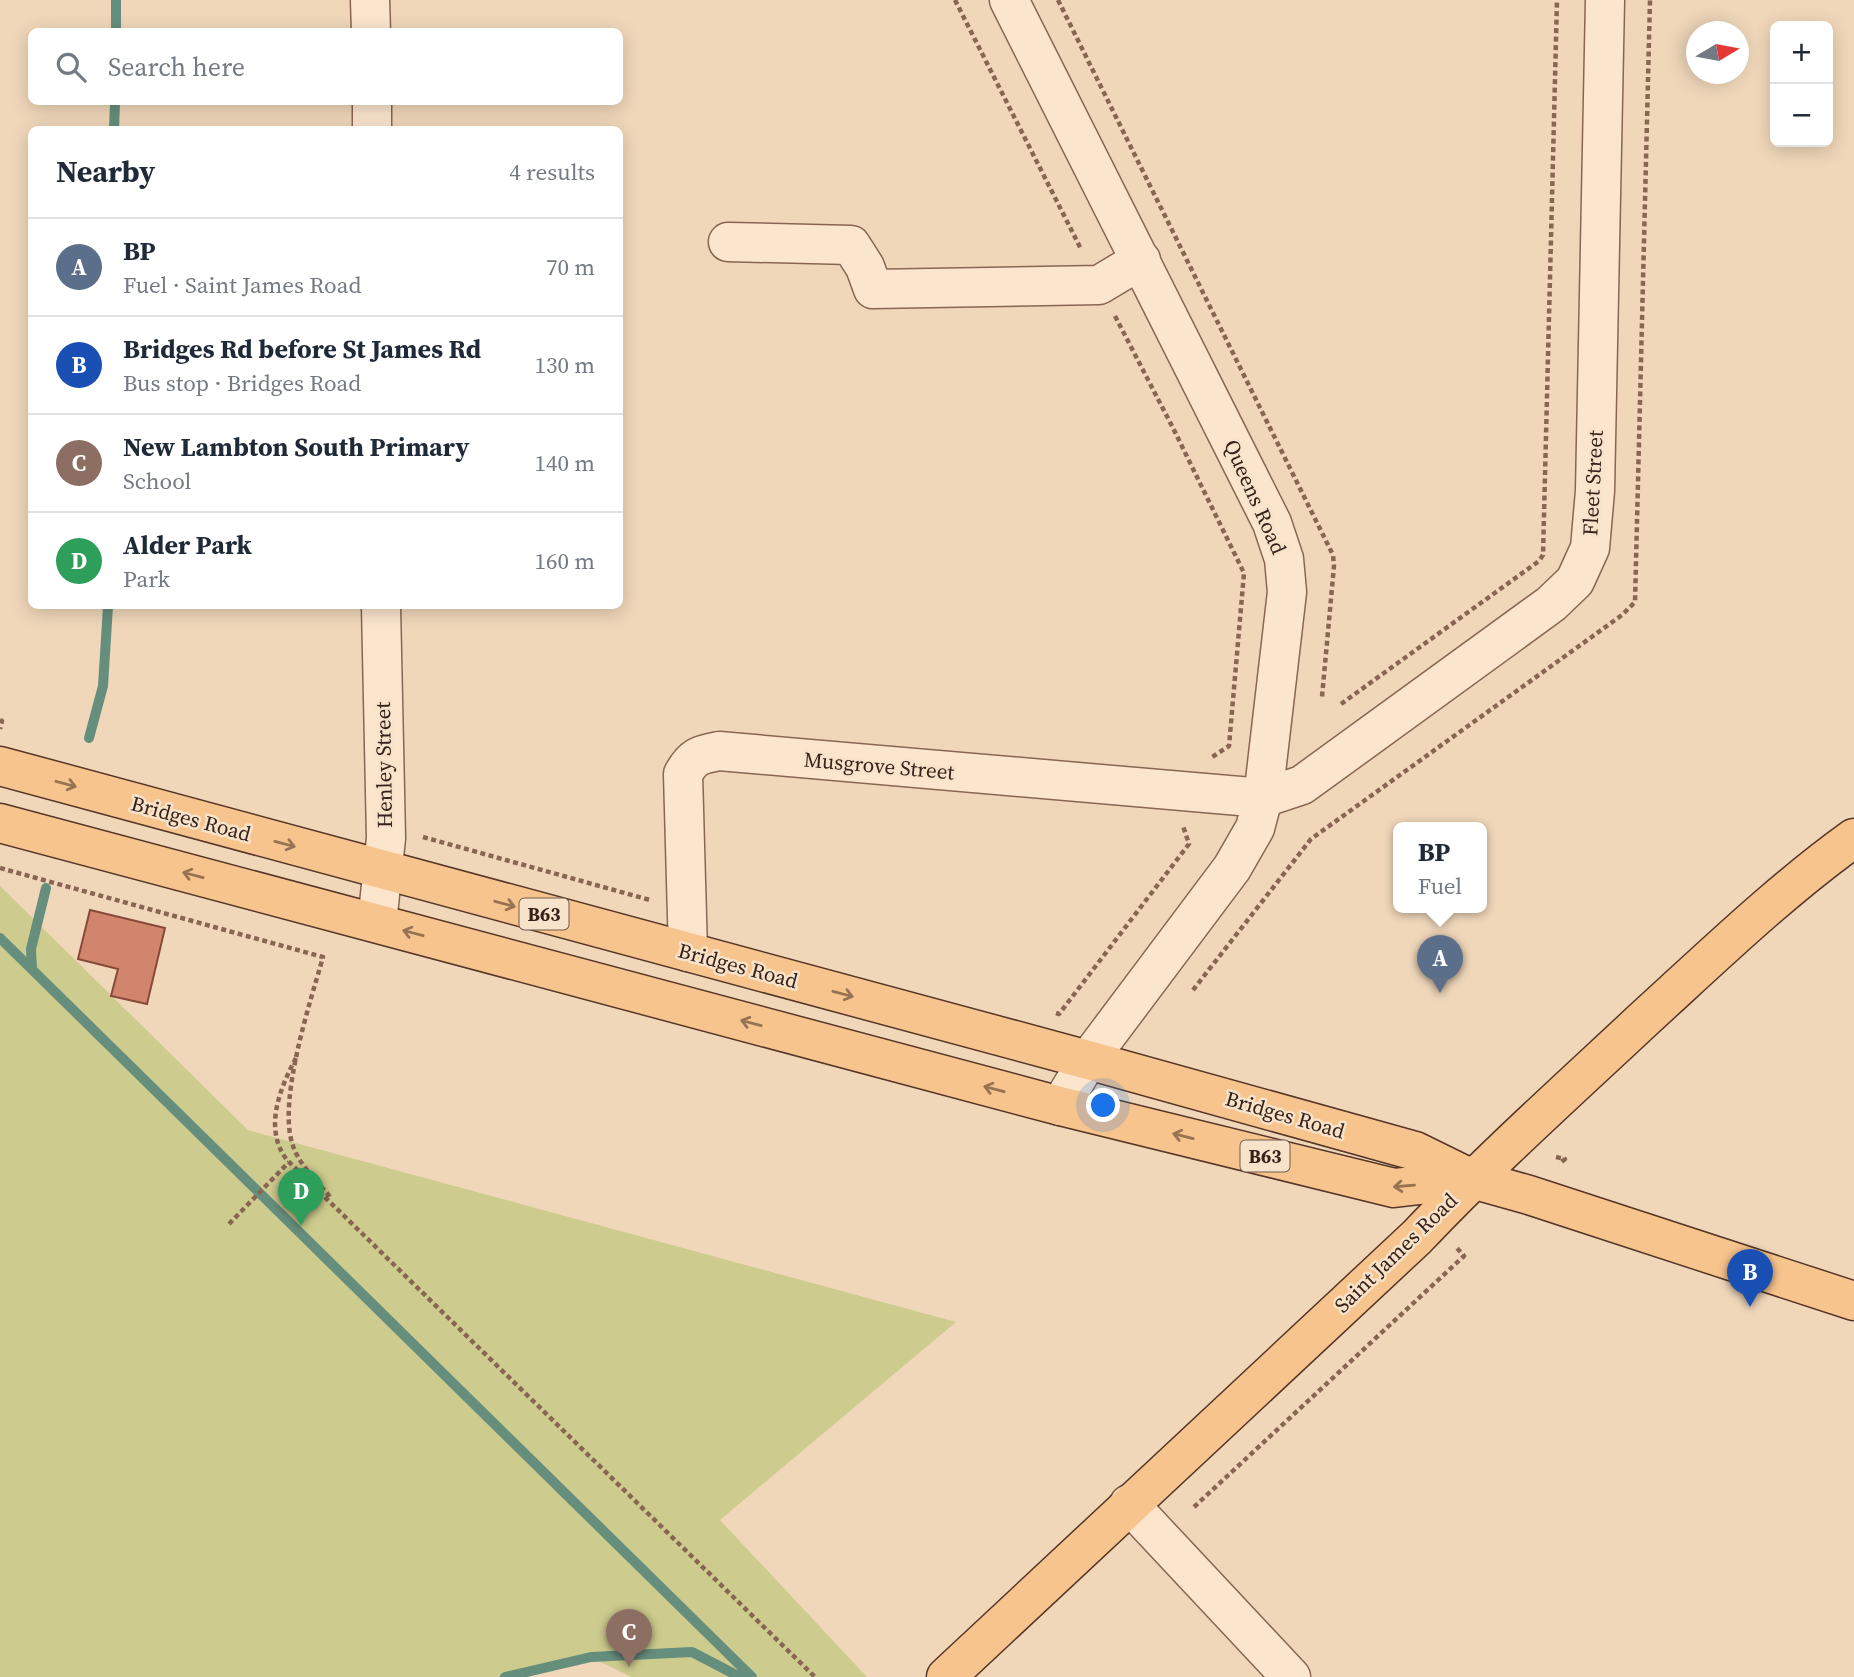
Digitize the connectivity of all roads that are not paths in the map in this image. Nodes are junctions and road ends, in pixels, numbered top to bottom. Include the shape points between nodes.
1 (370, 0) edge
2 (1009, 0) edge
3 (1605, 0) edge
4 (371, 28) edge
5 (372, 105) edge
6 (372, 126) edge
7 (728, 242) dead end
8 (1141, 260) junction
9 (382, 609) edge
10 (0, 766) edge
11 (1263, 798) junction
12 (0, 823) edge
13 (1854, 838) edge
14 (384, 872) junction
15 (377, 923) junction
16 (688, 952) junction
17 (1088, 1060) junction
18 (1060, 1106) junction
19 (1472, 1179) junction
20 (1854, 1301) edge
21 (1129, 1504) junction
22 (946, 1677) edge
23 (1291, 1677) edge

1 - 4 street
2 - 8 street, Queens Road
3 - 11 street, Fleet Street via 1590,548 1575,582 1551,604 1303,785
5 - 6 street
7 - 8 street via 851,245 873,289 1099,285
8 - 11 street, Queens Road via 1272,523 1284,559 1287,592
9 - 14 street, Henley Street
10 -> 14 main road, Bridges Road / B63
11 - 16 street, Musgrove Street via 719,751 700,755 689,762 683,774
11 - 17 street, Queens Road via 1255,828 1231,868
15 -> 12 main road, Bridges Road / B63
13 - 19 main road, Saint James Road via 1738,933
14 - 15 street, Henley Street
14 -> 16 main road, Bridges Road / B63
18 -> 15 main road, Bridges Road / B63
16 -> 17 main road, Bridges Road / B63
17 - 18 street, Queens Road
17 - 19 main road, Bridges Road / B63 via 1415,1151
19 -> 18 main road, Bridges Road / B63 via 1394,1188
19 - 20 main road, Bridges Road / B63
19 - 21 main road, Saint James Road via 1417,1237
21 - 22 main road, Saint James Road
21 - 23 street

